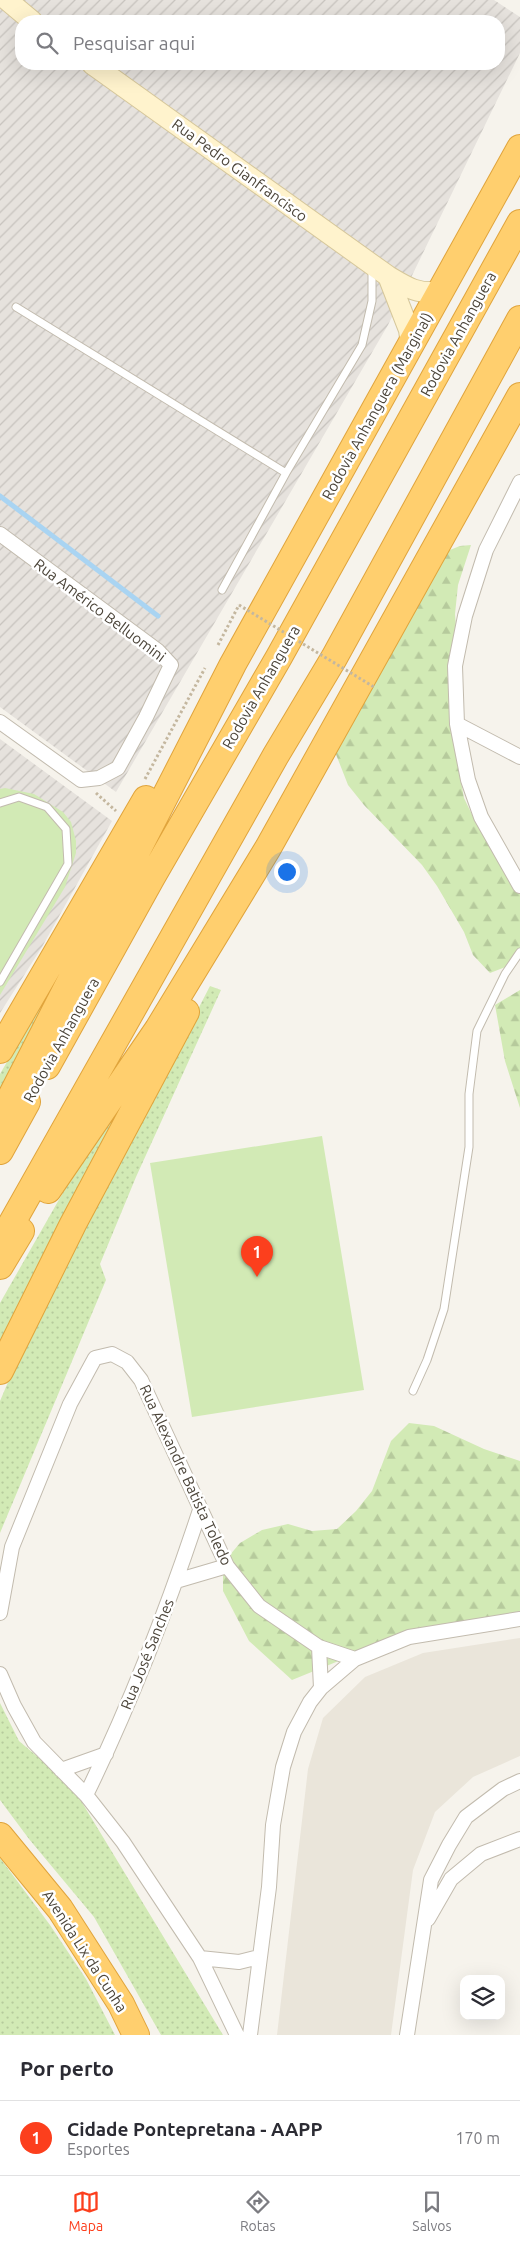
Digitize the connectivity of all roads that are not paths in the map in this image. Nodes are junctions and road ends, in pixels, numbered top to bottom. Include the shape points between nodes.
1 (7, 0) edge
2 (25, 15) edge
3 (100, 70) edge
4 (520, 148) edge
5 (520, 223) edge
6 (372, 265) junction
7 (388, 276) junction
8 (440, 292) junction
9 (16, 306) dead end
10 (520, 319) edge
11 (411, 345) junction
12 (520, 396) edge
13 (286, 473) junction
14 (520, 482) edge
15 (0, 534) edge
16 (222, 590) dead end
17 (225, 656) junction
18 (0, 722) edge
19 (457, 724) junction
20 (520, 757) edge
21 (0, 803) edge
22 (268, 848) junction
23 (520, 886) edge
24 (520, 952) edge
25 (0, 982) edge
26 (0, 1050) edge
27 (0, 1118) edge
28 (0, 1151) edge
29 (0, 1244) edge
30 (0, 1266) edge
31 (0, 1370) edge
32 (413, 1391) dead end
33 (200, 1510) junction
34 (228, 1566) junction
35 (176, 1581) junction
36 (0, 1613) edge
37 (520, 1619) edge
38 (319, 1647) junction
39 (354, 1659) junction
40 (0, 1674) edge
41 (322, 1688) junction
42 (106, 1754) junction
43 (61, 1770) junction
44 (520, 1781) edge
45 (86, 1795) junction
46 (0, 1825) edge
47 (0, 1836) edge
48 (520, 1839) edge
49 (30, 1870) junction
50 (423, 1926) junction
51 (259, 1957) junction
52 (200, 1958) junction
53 (136, 2035) edge
54 (237, 2035) edge
55 (250, 2035) edge
56 (407, 2035) edge

1 - 2 street
3 - 6 street, Rua Pedro Gianfrancisco
4 - 8 highway, Rodovia Anhanguera (Marginal)
5 - 28 highway, Rodovia Anhanguera
6 - 7 street, Rua Pedro Gianfrancisco
6 - 13 lane via 372,301 362,345
7 - 8 street, Rua Pedro Gianfrancisco via 413,291 426,294
7 - 11 street via 405,316
8 - 11 highway, Rodovia Anhanguera (Marginal)
9 - 13 lane
10 - 29 highway via 334,658 276,754
11 - 17 highway, Rodovia Anhanguera (Marginal)
12 - 22 highway
13 - 16 lane
14 - 19 street via 486,550 465,616 454,666
15 - 18 street, Rua Américo Belluomini via 171,664 118,768 99,778 81,780
17 - 26 highway
17 - 27 highway
19 - 20 street
19 - 23 street via 468,780 481,817
21 - 25 lane via 19,797 47,807 66,829 68,864
22 - 30 highway via 158,1029
22 - 31 highway via 230,928 73,1224
24 - 32 lane via 505,974 477,1031 469,1094 469,1147 444,1309
33 - 34 street, Rua Alexandre Batista Toledo
33 - 35 street, Rua José Sanches
33 - 36 street, Rua Alexandre Batista Toledo via 141,1380 126,1362 112,1354 95,1358 70,1404 12,1547
34 - 35 street
34 - 38 street, Rua Alexandre Batista Toledo via 259,1606
35 - 42 street, Rua José Sanches
37 - 39 street via 409,1637
38 - 39 street, Rua Alexandre Batista Toledo
38 - 41 street
39 - 41 street
40 - 43 street via 34,1742
41 - 51 street via 310,1702 294,1732 283,1767 273,1825
42 - 43 street
42 - 45 street, Rua José Sanches
43 - 45 street
44 - 50 street via 503,1789 466,1817 431,1880
45 - 52 street via 123,1842
46 - 49 highway
47 - 49 highway
48 - 50 street via 481,1854 451,1879
49 - 53 highway, Avenida Lix da Cunha via 91,1955
50 - 56 street
51 - 52 street via 239,1962
51 - 55 street
52 - 54 street

